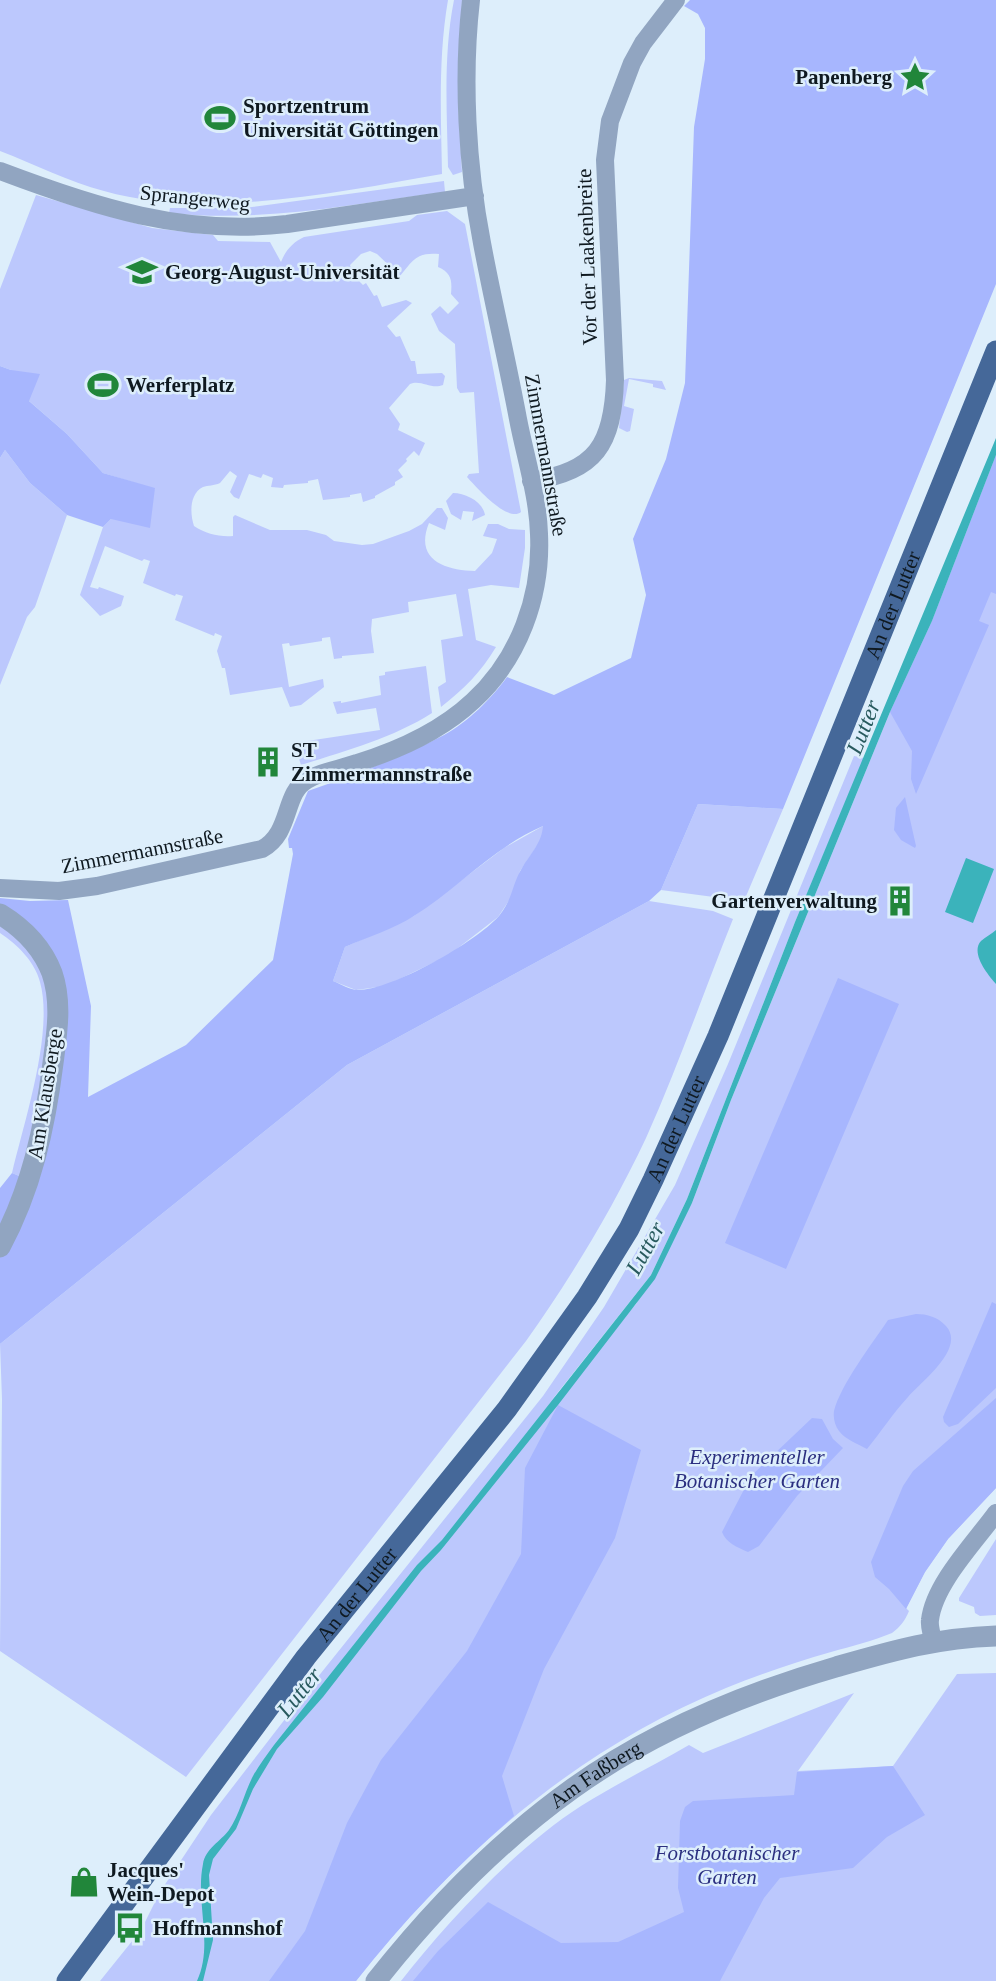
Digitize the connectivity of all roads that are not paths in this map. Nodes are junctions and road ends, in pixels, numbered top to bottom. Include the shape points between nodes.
1 (471, 0) edge
2 (676, 0) edge
3 (0, 171) edge
4 (475, 196) junction
5 (996, 351) edge
6 (531, 481) junction
7 (0, 888) edge
8 (0, 914) edge
9 (0, 1247) edge
10 (996, 1513) edge
11 (996, 1636) edge
12 (996, 1644) edge
13 (934, 1645) junction
14 (67, 1981) edge
15 (376, 1981) edge

1 - 4 street, Zimmermannstraße via 467,89
2 - 6 street, Vor der Laakenbreite via 632,63 610,121 605,160 615,380 612,416 603,443 590,460 561,476
3 - 4 street, Sprangerweg via 132,215 208,227 258,228
4 - 6 street, Zimmermannstraße
5 - 14 main road, An der Lutter via 718,1036 629,1229 515,1398 306,1657
6 - 7 street, Zimmermannstraße via 539,533 531,604 502,668 472,702 407,744 303,782 281,830 256,852 97,886 59,891
8 - 9 street, Am Klausberge via 20,927 42,954 51,972 58,1009 49,1096 34,1164
10 - 13 street via 970,1550 944,1602
11 - 13 street, Am Faßberg
12 - 13 street, Am Faßberg
13 - 15 street, Am Faßberg via 783,1682 643,1745 573,1788 493,1854 408,1941

